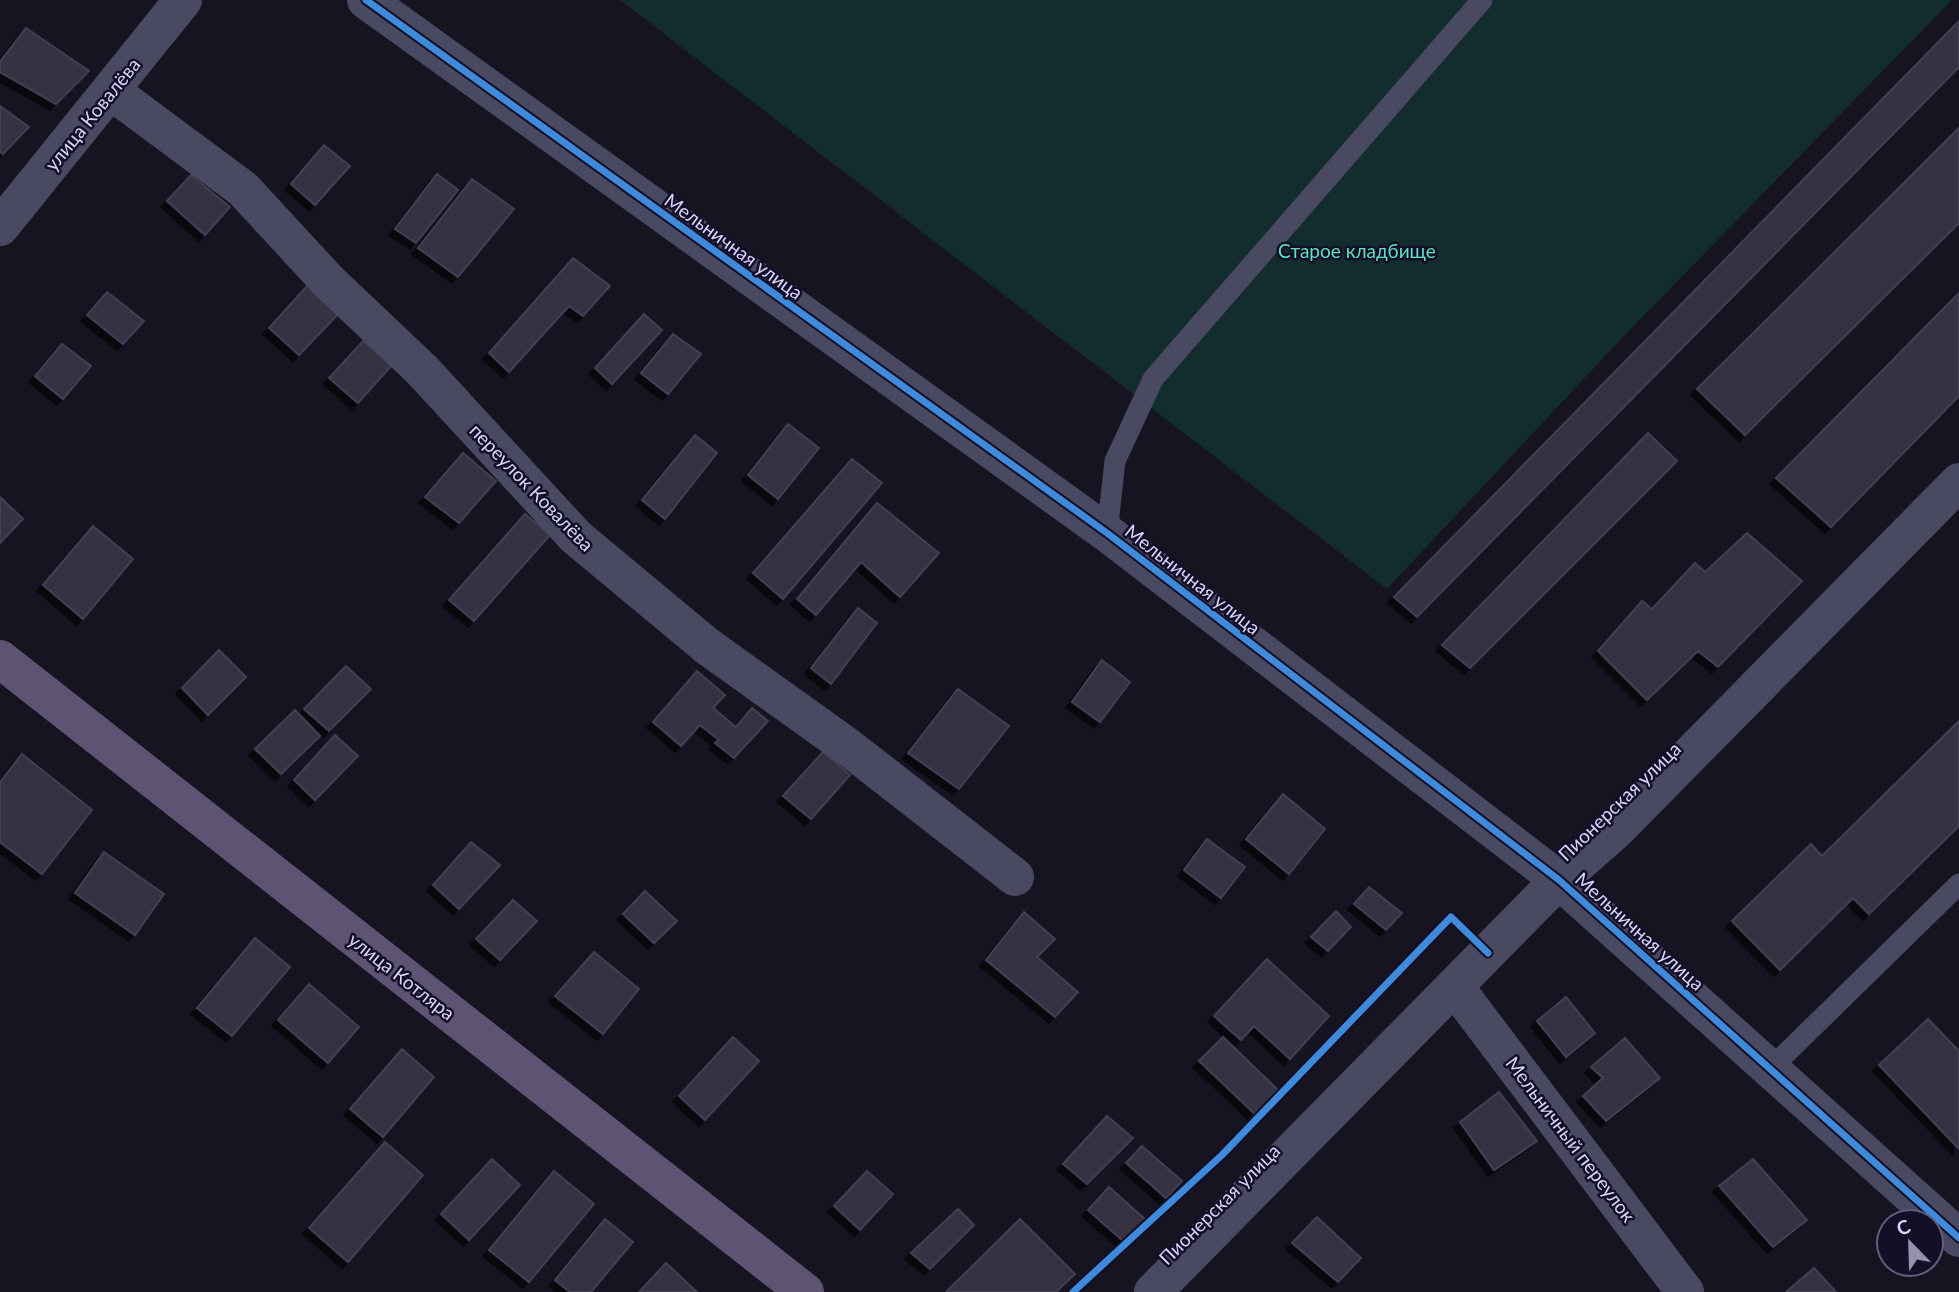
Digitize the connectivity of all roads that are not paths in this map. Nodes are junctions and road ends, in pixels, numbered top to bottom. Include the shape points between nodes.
1 (183, 0) edge
2 (366, 0) edge
3 (1482, 0) edge
4 (111, 91) junction
5 (0, 228) edge
6 (1959, 482) edge
7 (1107, 533) junction
8 (0, 659) edge
9 (1015, 877) dead end
10 (1559, 880) junction
11 (1959, 884) edge
12 (1455, 987) junction
13 (1771, 1068) junction
14 (1959, 1238) edge
15 (805, 1292) edge
16 (1153, 1292) edge
17 (1685, 1292) edge

1 - 4 street, улица Ковалёва
2 - 7 street, Мельничная улица
3 - 7 lane via 1153,379 1115,461
4 - 5 street, улица Ковалёва
4 - 9 street, переулок Ковалёва via 243,188 328,281 422,370 576,537 707,646 848,747
6 - 10 street, Пионерская улица via 1615,831
7 - 10 street, Мельничная улица
8 - 15 main road, улица Котляра
10 - 12 street, Пионерская улица
10 - 13 street, Мельничная улица
11 - 13 lane
12 - 16 street, Пионерская улица
12 - 17 street, Мельничный переулок
13 - 14 street, Мельничная улица

